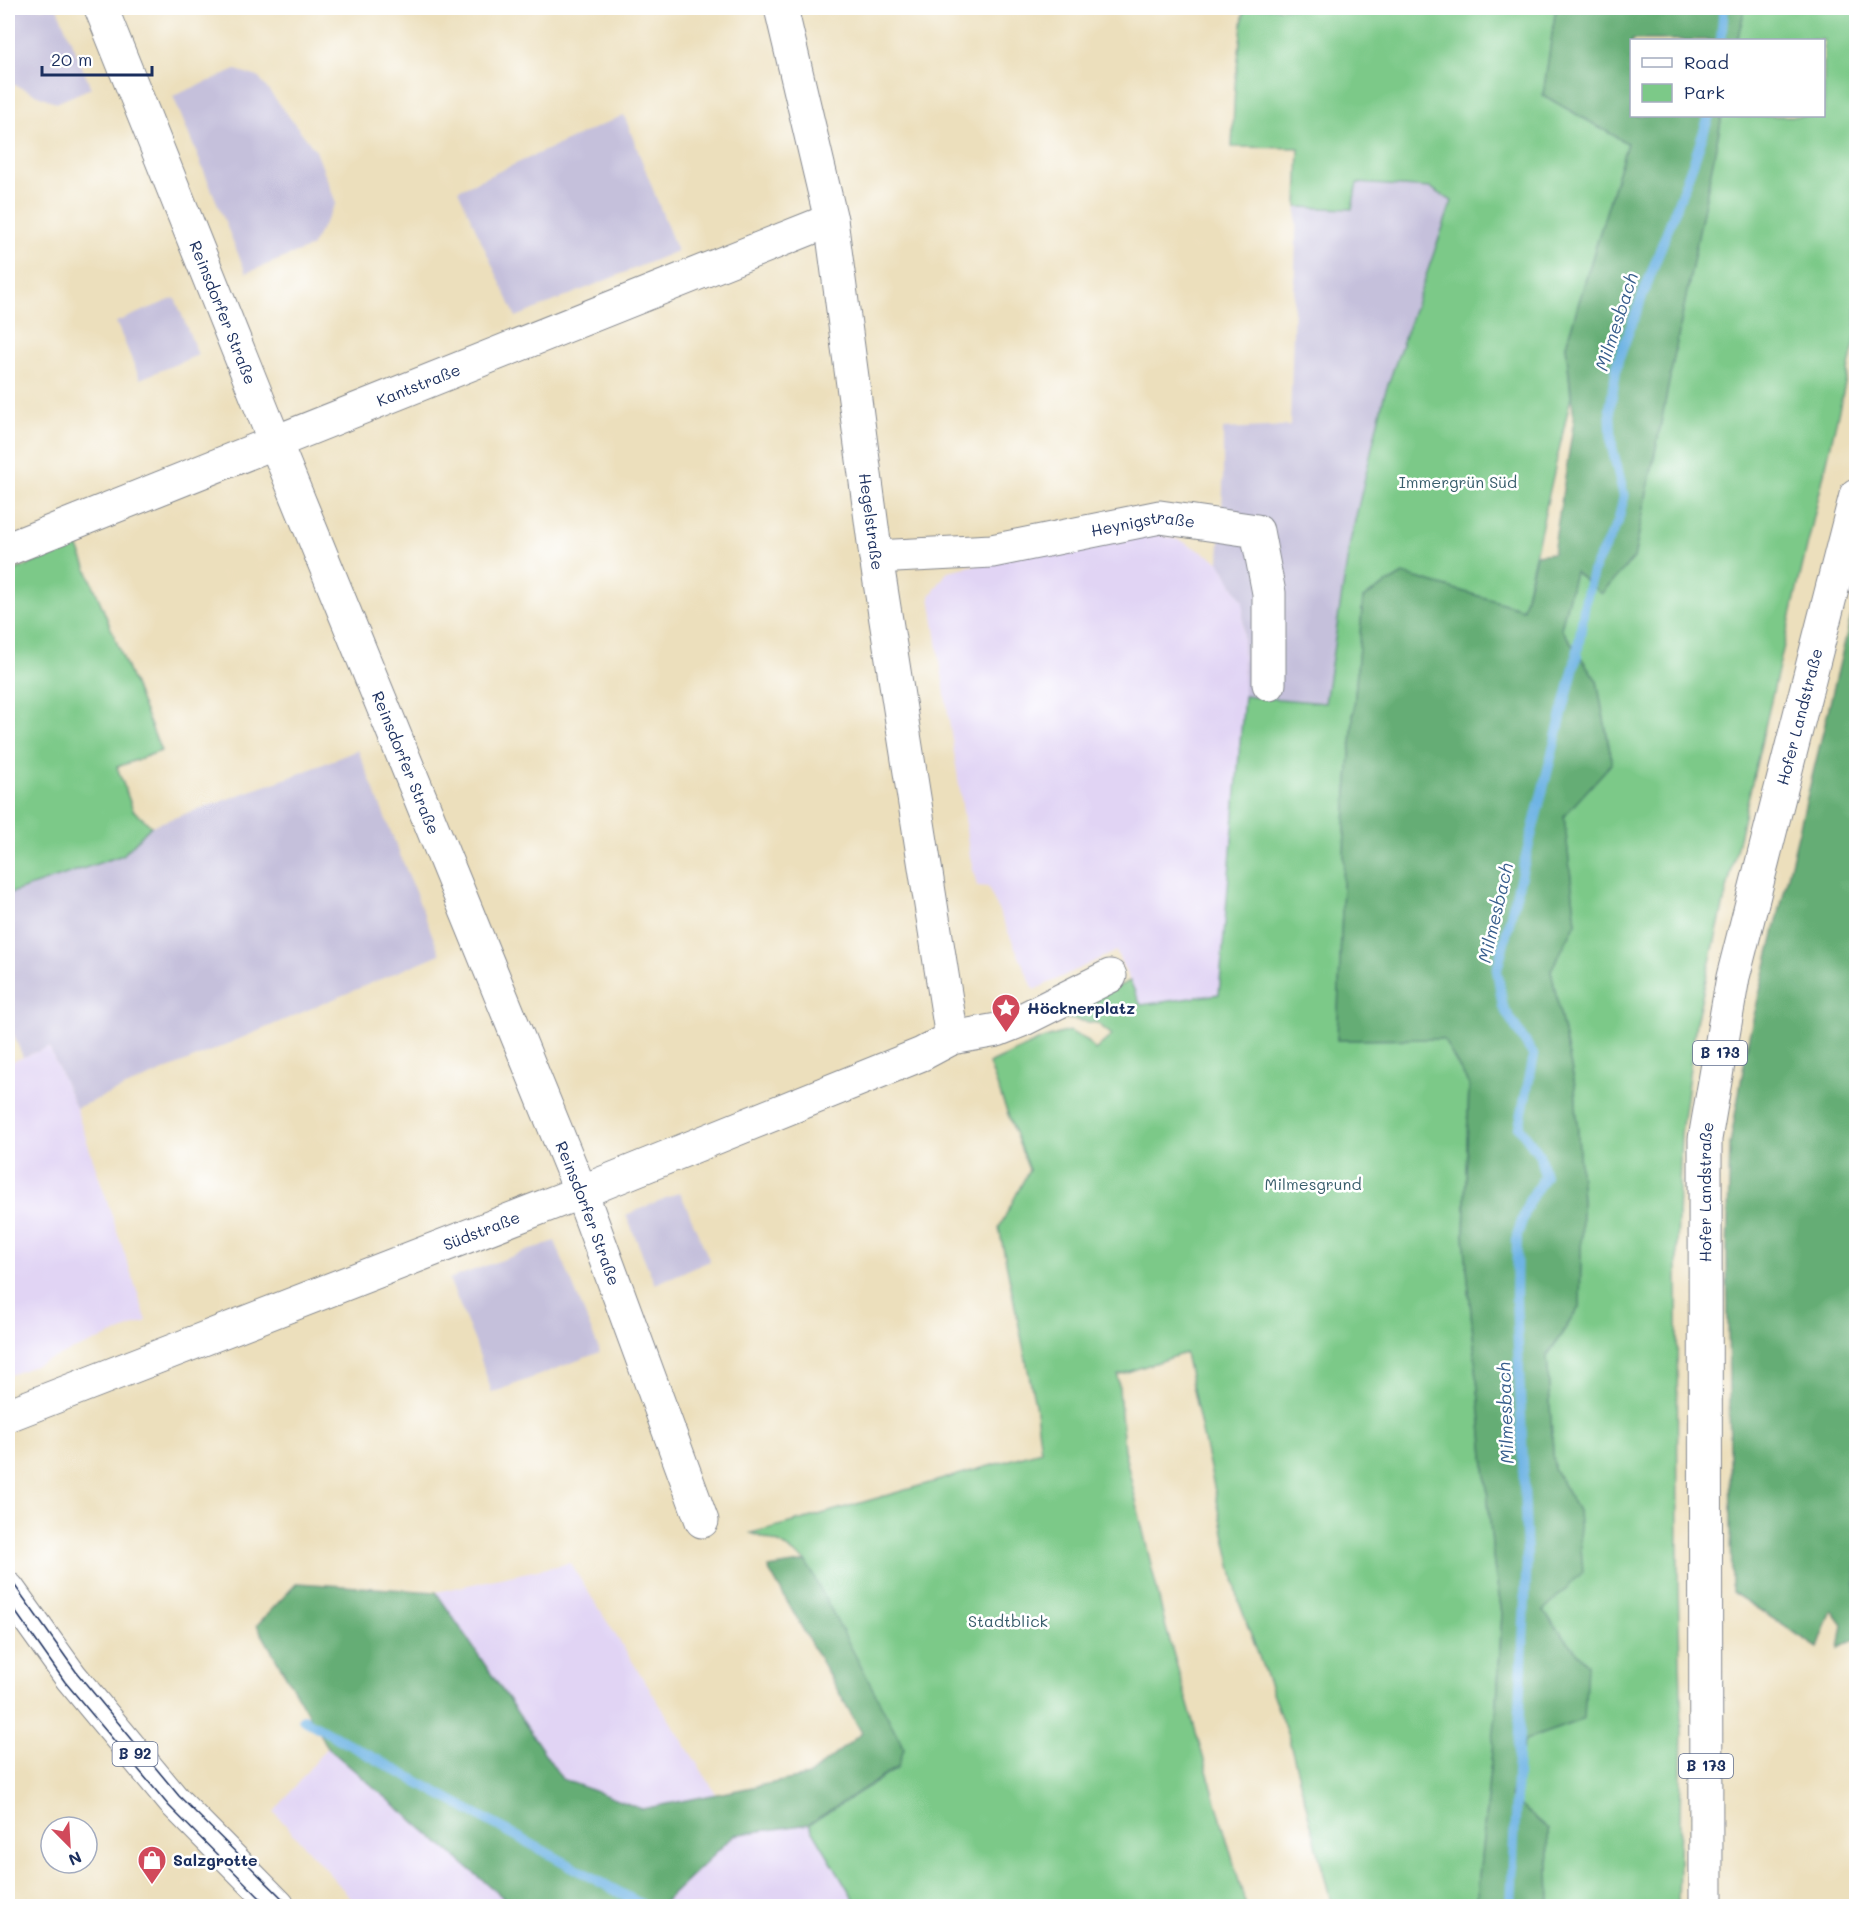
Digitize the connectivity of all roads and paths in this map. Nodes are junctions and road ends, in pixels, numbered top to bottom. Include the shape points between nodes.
1 (101, 8) edge
2 (781, 8) edge
3 (831, 220) junction
4 (275, 442) junction
5 (1857, 495) edge
6 (8, 549) edge
7 (876, 557) junction
8 (1269, 684) dead end
9 (1110, 976) dead end
10 (952, 1038) junction
11 (581, 1192) junction
12 (8, 1415) edge
13 (702, 1521) dead end
14 (8, 1589) edge
15 (278, 1906) edge
16 (1706, 1906) edge

1 - 4 street, Reinsdorfer Straße
2 - 3 street, Hegelstraße
3 - 4 street, Kantstraße
3 - 7 street, Hegelstraße
4 - 6 street, Kantstraße
4 - 11 street, Reinsdorfer Straße
5 - 16 street, Hofer Landstraße / B 173 via 1733,977 1705,1139
7 - 8 street, Heynigstraße via 992,551 1160,517 1257,531 1269,593
7 - 10 street, Hegelstraße
9 - 10 street via 1005,1027
10 - 11 street, Südstraße via 922,1054
11 - 12 street, Südstraße
11 - 13 street, Reinsdorfer Straße
14 - 15 street, B 92 via 71,1677 174,1801

